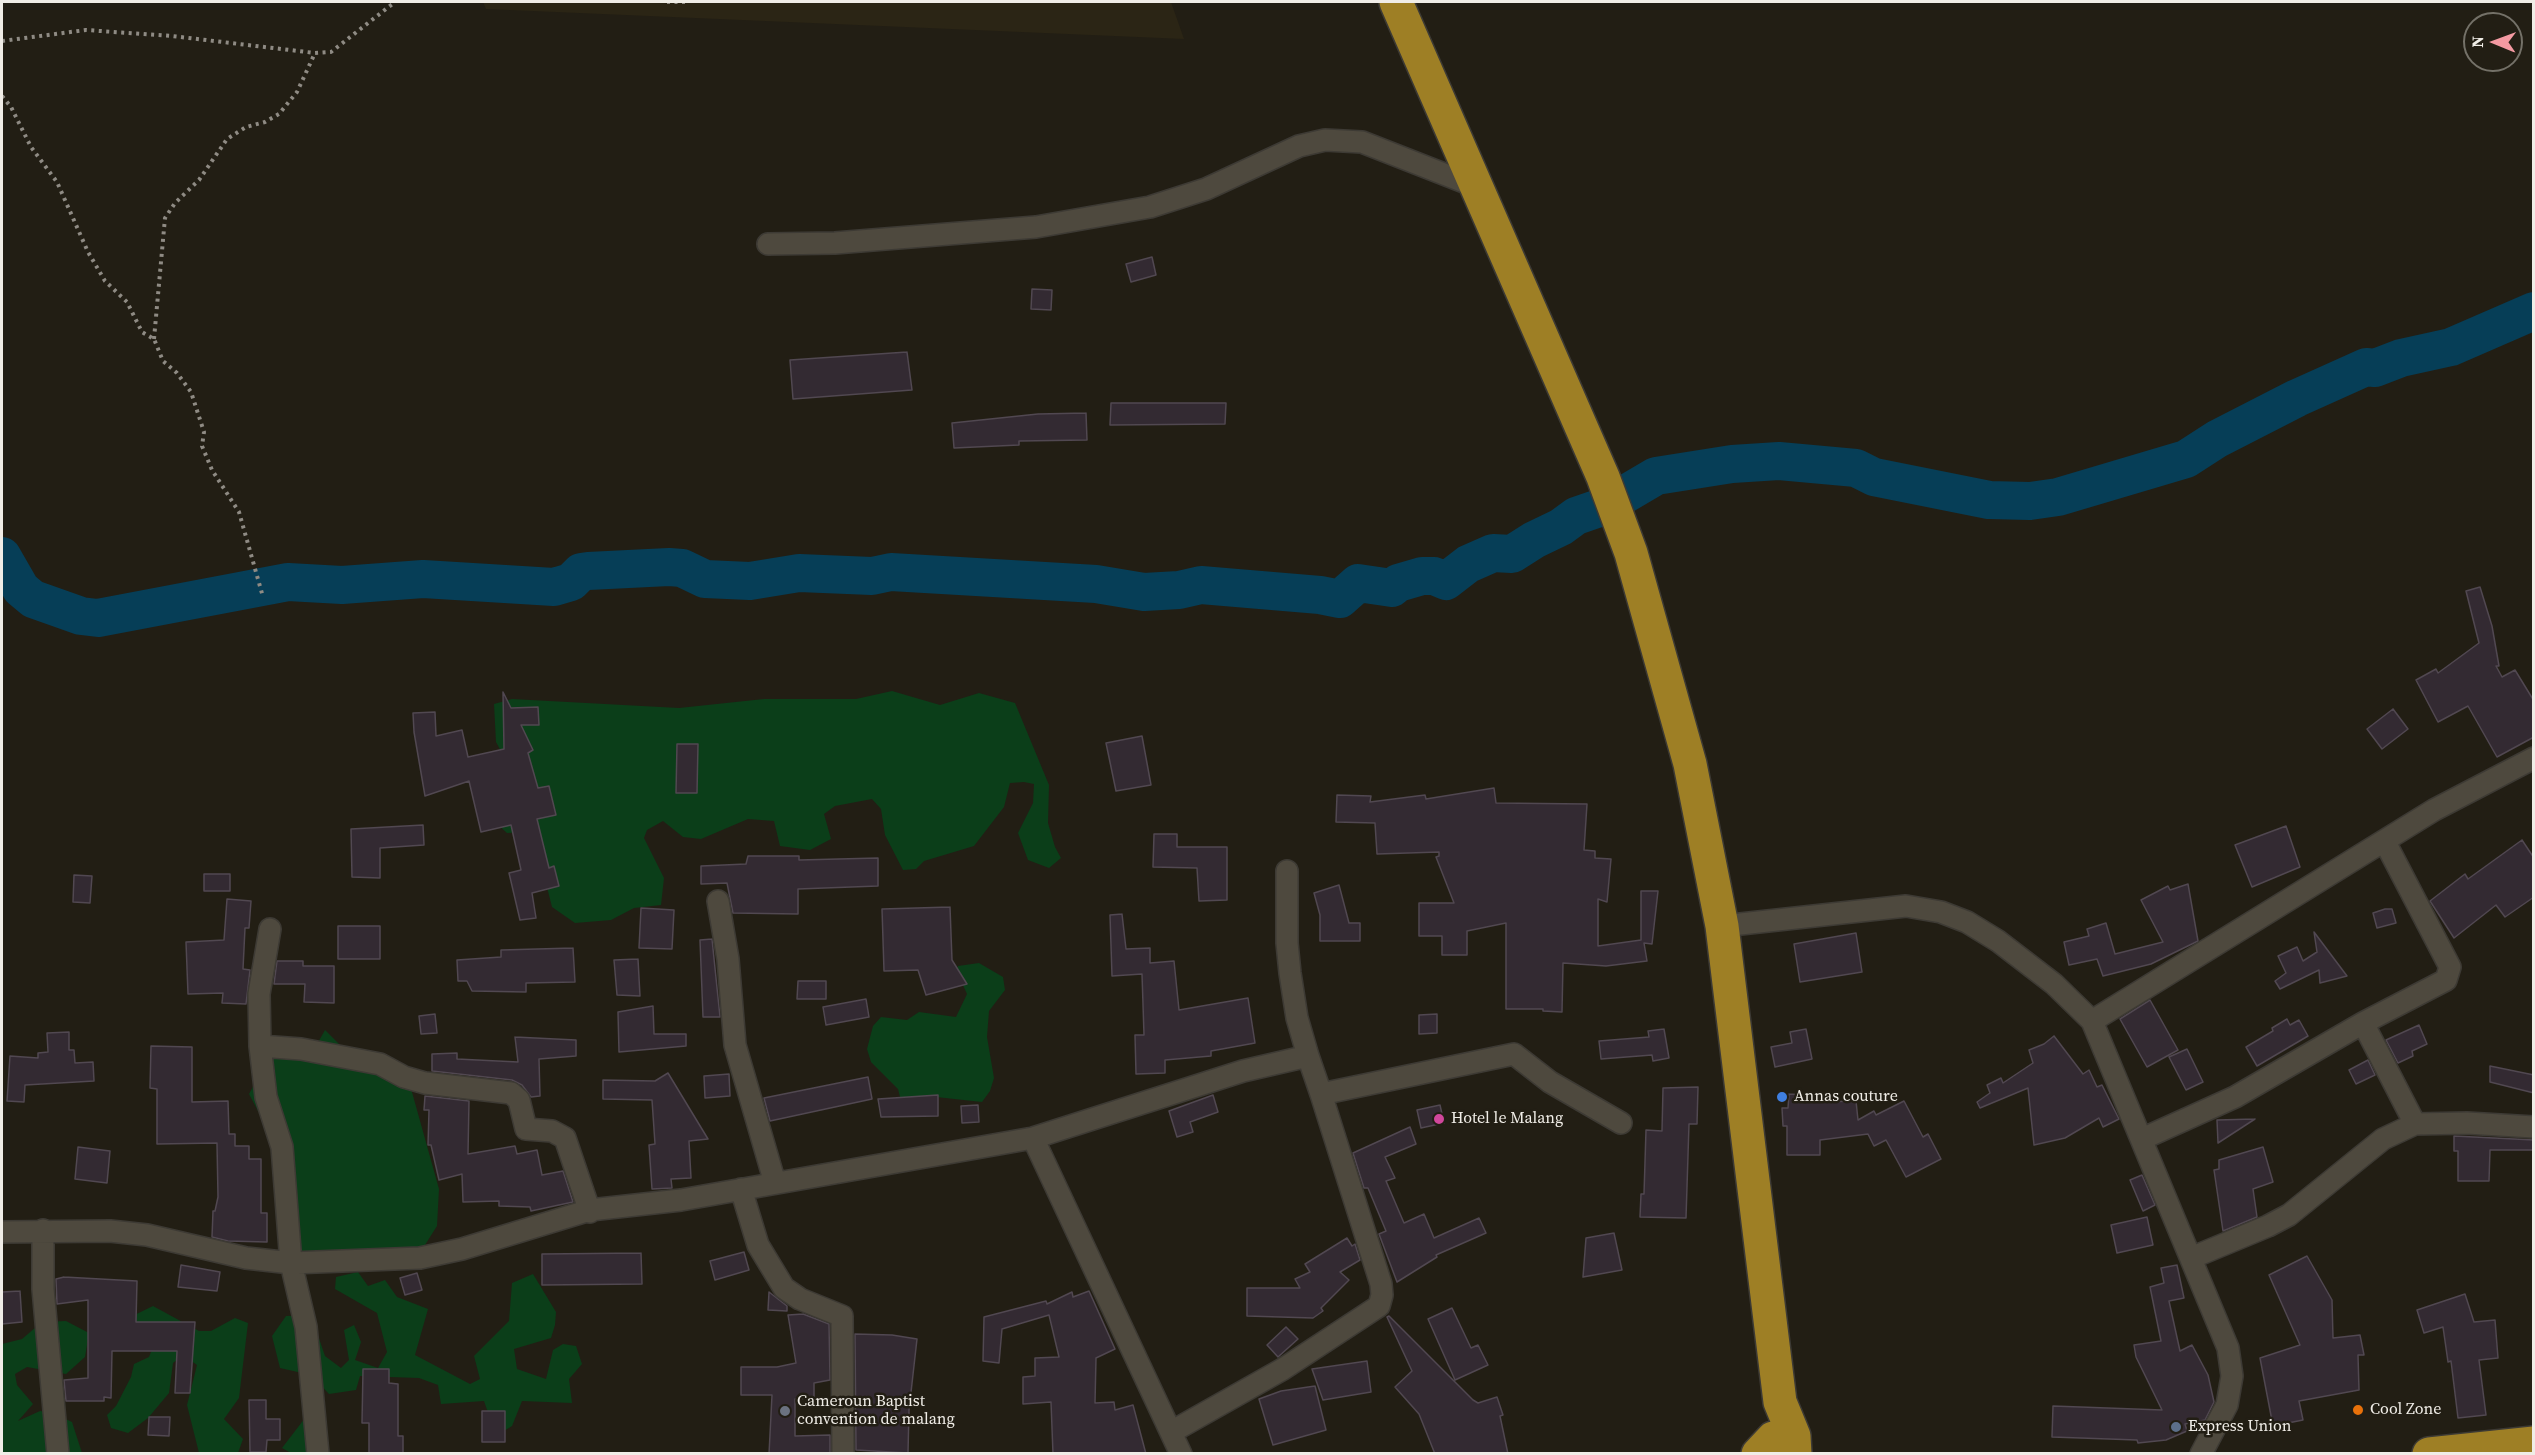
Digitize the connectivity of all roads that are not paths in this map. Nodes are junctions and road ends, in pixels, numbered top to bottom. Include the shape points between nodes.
1 (1396, 2) edge
2 (1477, 187) junction
3 (768, 244) dead end
4 (2534, 758) edge
5 (2385, 842) junction
6 (1287, 871) dead end
7 (718, 901) dead end
8 (1722, 926) junction
9 (270, 929) dead end
10 (2092, 1021) junction
11 (2363, 1023) junction
12 (260, 1046) junction
13 (1308, 1056) junction
14 (1321, 1094) junction
15 (1621, 1123) dead end
16 (2415, 1124) junction
17 (2534, 1127) edge
18 (1033, 1138) junction
19 (2142, 1139) junction
20 (776, 1183) junction
21 (741, 1189) junction
22 (590, 1212) junction
23 (43, 1230) junction
24 (2, 1232) edge
25 (2191, 1258) junction
26 (291, 1263) junction
27 (1173, 1431) junction
28 (2534, 1443) edge
29 (1785, 1448) edge
30 (58, 1454) edge
31 (318, 1454) edge
32 (843, 1454) edge
33 (1181, 1454) edge
34 (2201, 1454) edge
35 (2429, 1454) edge

1 - 2 highway
2 - 3 street via 1362,142 1325,140 1299,146 1206,189 1150,207 1036,227 835,243
2 - 8 highway via 1603,477 1631,553 1690,764
4 - 5 street via 2434,810
5 - 10 street
5 - 11 street via 2450,972 2446,980
6 - 13 street via 1289,963 1297,1018
7 - 20 street via 728,959 735,1045
8 - 10 street via 1906,906 1941,912 1998,941 2054,984
8 - 29 highway
9 - 12 street via 259,994
10 - 19 street
11 - 16 street
11 - 19 street via 2235,1097
12 - 22 street via 301,1049 380,1064 425,1083 512,1093 519,1100 526,1129 552,1131 565,1138
12 - 26 street via 266,1097 282,1147
13 - 14 street
13 - 18 street via 1243,1071
14 - 15 street via 1514,1054 1550,1082
14 - 27 street via 1381,1284 1379,1306 1283,1369
16 - 17 street via 2467,1122
16 - 25 street via 2384,1140 2289,1215
18 - 20 street
18 - 27 street
19 - 25 street
20 - 21 street
21 - 22 street
21 - 32 street via 758,1245 784,1288 842,1316
22 - 26 street via 420,1258
23 - 24 street
23 - 26 street via 147,1234 246,1258
23 - 30 street via 43,1289
25 - 34 street via 2228,1348 2232,1376 2227,1405
26 - 31 street via 306,1327
27 - 33 street
28 - 35 highway

